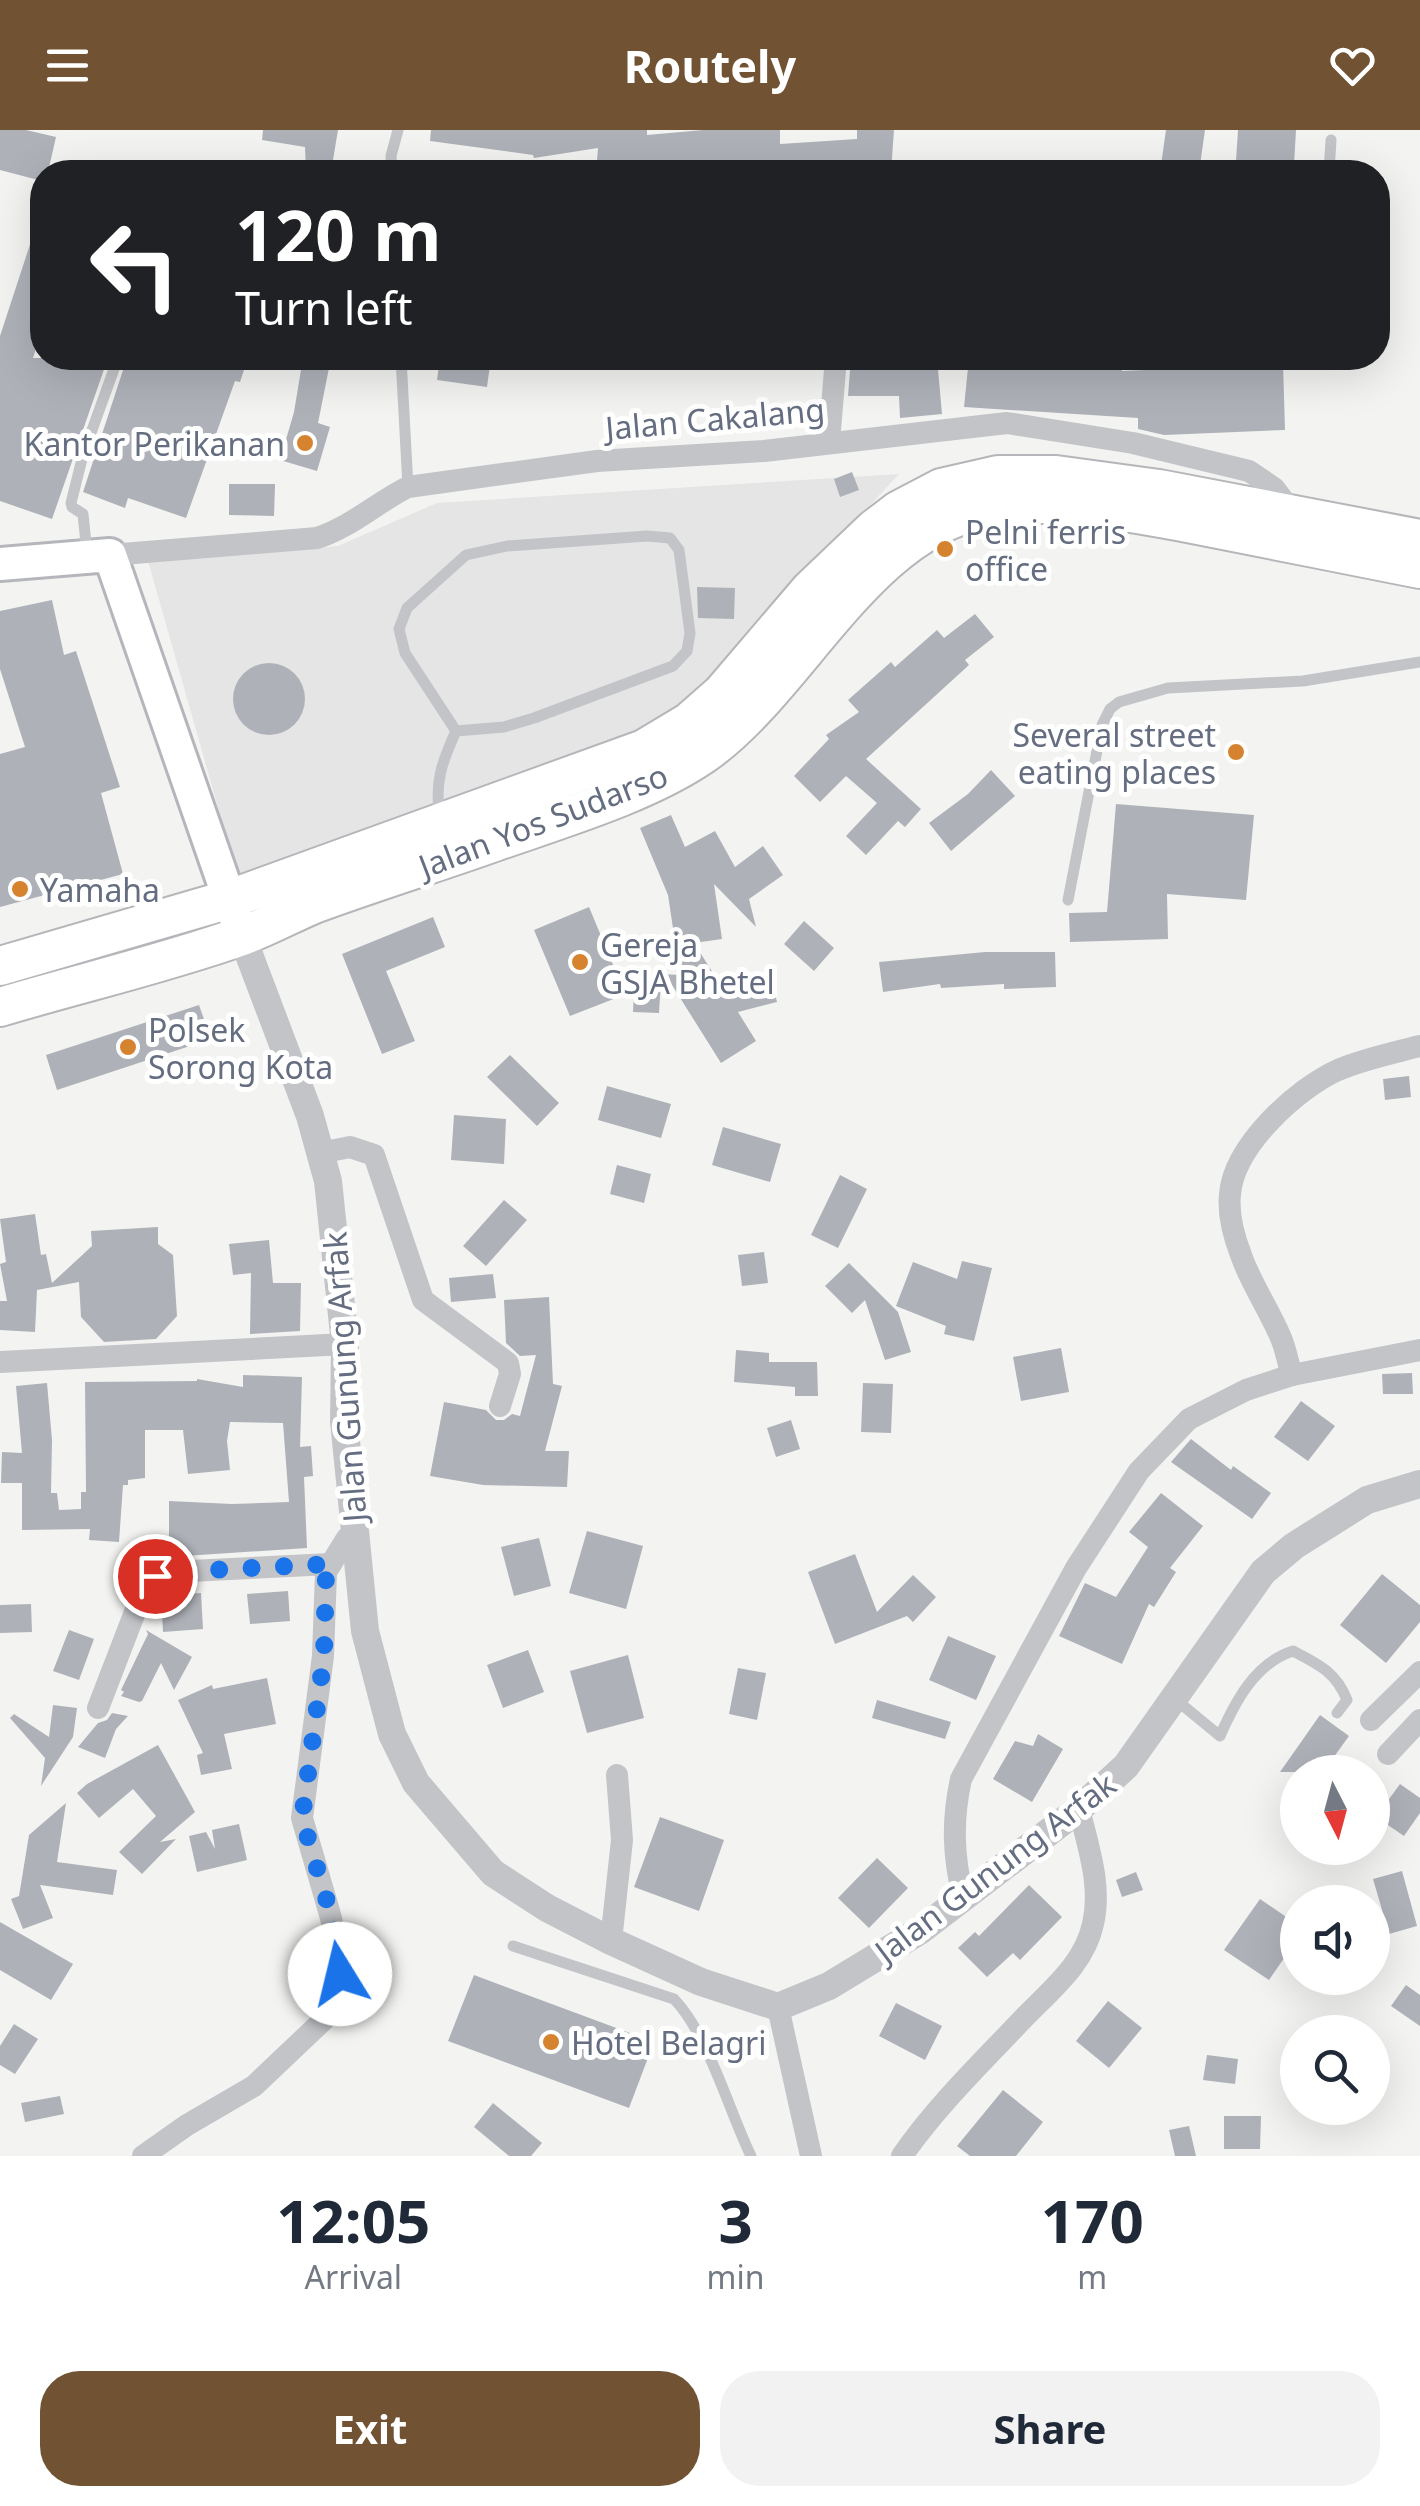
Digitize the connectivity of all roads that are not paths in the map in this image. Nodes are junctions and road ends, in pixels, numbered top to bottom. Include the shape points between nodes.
1 (398, 130) edge
2 (1331, 140) dead end
3 (392, 160) edge
4 (1330, 160) edge
5 (114, 370) edge
6 (402, 370) edge
7 (835, 370) edge
8 (829, 442) junction
9 (408, 487) junction
10 (1287, 528) junction
11 (1420, 539) edge
12 (99, 556) junction
13 (0, 564) edge
14 (1420, 569) edge
15 (1420, 662) edge
16 (456, 731) junction
17 (441, 824) junction
18 (230, 900) junction
19 (1068, 900) dead end
20 (242, 936) junction
21 (0, 966) edge
22 (0, 1008) edge
23 (1420, 1046) edge
24 (320, 1153) junction
25 (345, 1344) junction
26 (1420, 1350) edge
27 (0, 1362) edge
28 (1292, 1375) junction
29 (500, 1406) dead end
30 (1420, 1484) edge
31 (354, 1532) junction
32 (331, 1564) junction
33 (1420, 1672) edge
34 (1174, 1699) junction
35 (98, 1708) dead end
36 (1337, 1713) dead end
37 (1371, 1720) dead end
38 (1420, 1720) edge
39 (1388, 1754) dead end
40 (617, 1775) dead end
41 (1080, 1810) junction
42 (963, 1896) junction
43 (611, 1941) junction
44 (513, 1946) dead end
45 (778, 2007) junction
46 (143, 2156) edge
47 (751, 2156) edge
48 (811, 2156) edge
49 (902, 2156) edge

1 - 3 lane
2 - 4 lane
5 - 12 lane via 72,502
6 - 9 lane
7 - 8 street
8 - 9 street, Jalan Cakalang via 597,461
8 - 10 street, Jalan Cakalang via 1007,422 1134,443 1249,471 1284,501
9 - 12 street, Jalan Cakalang via 317,538
10 - 11 highway, Jalan Yos Sudarso
10 - 14 highway, Jalan Yos Sudarso
10 - 17 highway, Jalan Yos Sudarso via 1159,488 1056,475 998,475 941,488 899,510 810,590 689,722 644,749
10 - 20 highway, Jalan Yos Sudarso via 1044,502 951,520 909,545 847,598 747,715 704,754 592,807
12 - 13 main road
12 - 18 main road, Jalan Gunung Arfak
15 - 19 lane via 1303,681 1168,688 1119,702 1102,724
16 - 16 lane via 405,653 399,629 407,608 440,576 466,555 507,546 670,538 679,550 690,634 674,666 504,727
16 - 17 lane via 439,769
17 - 18 highway, Jalan Yos Sudarso
18 - 20 main road, Jalan Gunung Arfak
18 - 21 highway, Jalan Yos Sudarso
20 - 22 highway, Jalan Yos Sudarso
20 - 24 street, Jalan Gunung Arfak
23 - 28 street via 1337,1071 1312,1086 1242,1156 1230,1192 1231,1216
24 - 25 street, Jalan Gunung Arfak
24 - 29 street via 350,1147 374,1156 423,1300 508,1363
25 - 27 street
25 - 31 street, Jalan Gunung Arfak
26 - 28 street
28 - 42 street via 1189,1419 1139,1470 1076,1568 960,1779 954,1857
30 - 34 street, Jalan Gunung Arfak via 1350,1510 1263,1572
31 - 32 street
31 - 43 street, Jalan Gunung Arfak via 366,1631 392,1734 416,1783 493,1873
32 - 35 street via 155,1576 145,1586
32 - 46 street via 302,1818 332,1918 340,1974 332,2012 254,2086
33 - 37 street
34 - 36 lane via 1220,1736 1259,1671 1293,1651 1330,1671 1341,1685 1346,1700
34 - 41 street, Jalan Gunung Arfak via 1126,1766
38 - 39 street
40 - 43 street via 622,1840
41 - 42 street, Jalan Gunung Arfak
41 - 49 street via 1096,1890 1088,1944
42 - 45 street, Jalan Gunung Arfak via 872,1961
43 - 45 street, Jalan Gunung Arfak via 700,1982
44 - 47 lane via 674,1999 713,2067
45 - 48 street

